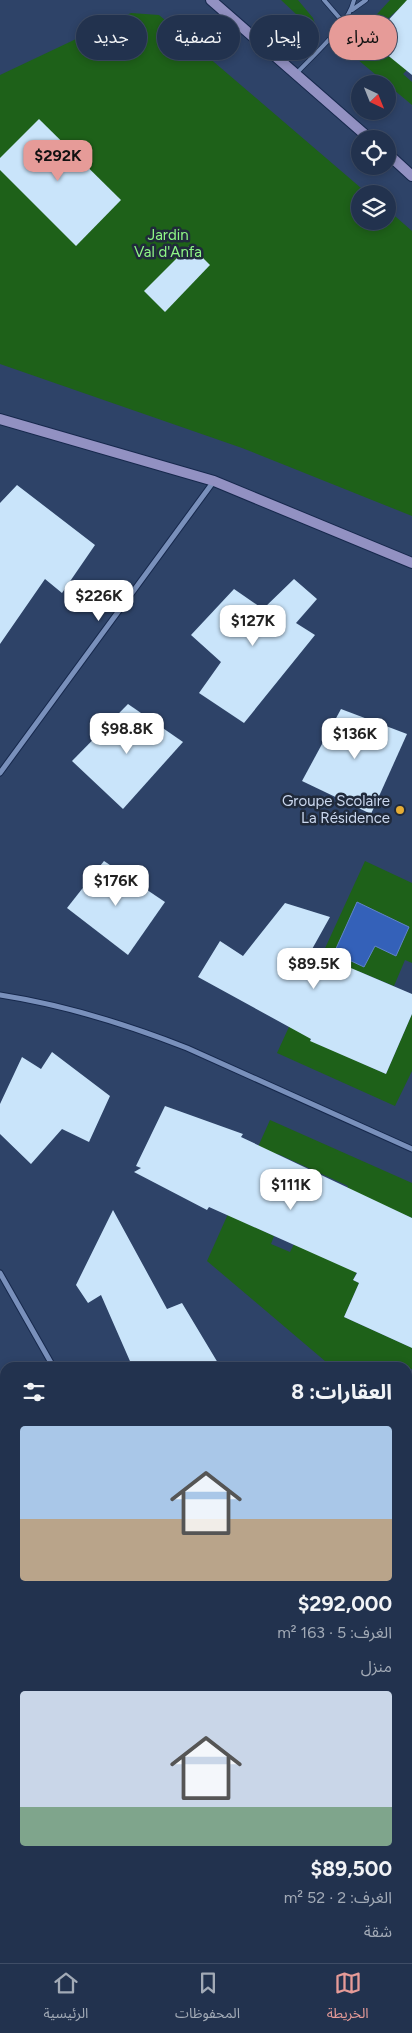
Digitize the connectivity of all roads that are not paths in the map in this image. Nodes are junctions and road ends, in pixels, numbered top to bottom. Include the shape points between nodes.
1 (211, 0) edge
2 (324, 0) edge
3 (354, 0) edge
4 (366, 0) edge
5 (352, 10) junction
6 (337, 15) edge
7 (348, 15) edge
8 (329, 37) edge
9 (296, 74) junction
10 (360, 130) edge
11 (396, 161) edge
12 (412, 176) edge
13 (0, 419) edge
14 (214, 481) junction
15 (412, 563) edge
16 (0, 774) edge
17 (0, 995) edge
18 (412, 1148) edge
19 (0, 1273) edge
20 (51, 1362) edge

1 - 9 main road
2 - 6 lane
3 - 5 lane
4 - 5 lane
5 - 7 lane
8 - 9 lane
9 - 10 main road
11 - 12 main road
13 - 14 main road
14 - 15 main road
14 - 16 street
17 - 18 street via 36,1000 103,1017 149,1033
19 - 20 street

